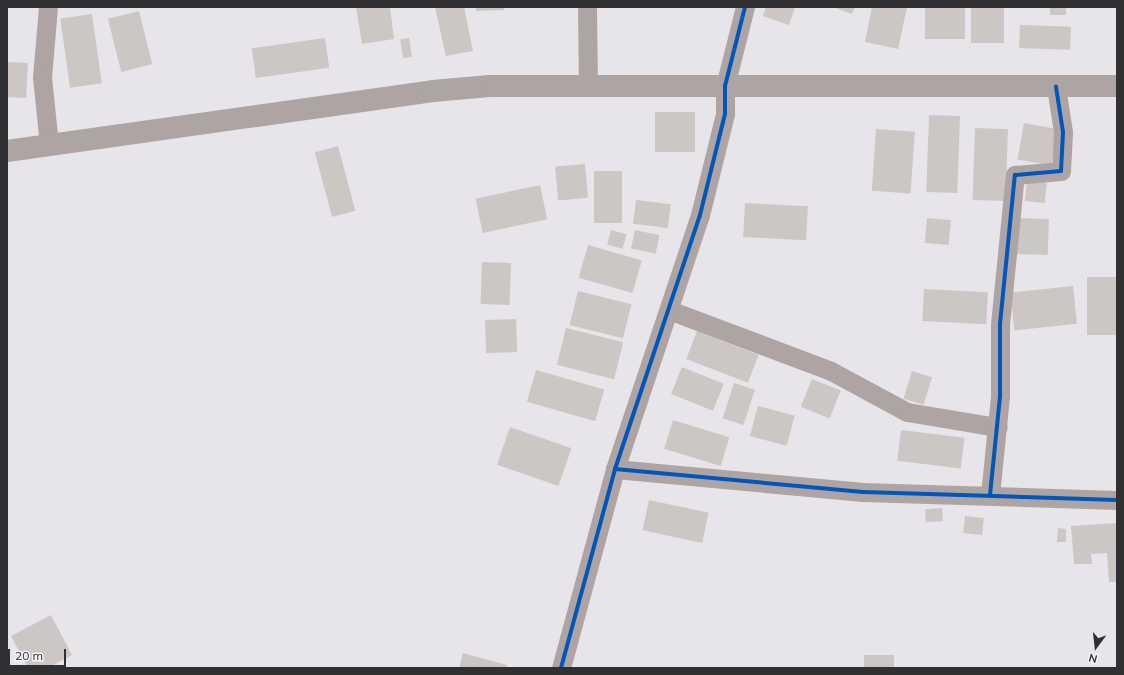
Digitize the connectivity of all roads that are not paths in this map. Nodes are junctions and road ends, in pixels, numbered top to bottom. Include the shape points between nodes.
1 (48, 7) edge
2 (587, 7) edge
3 (745, 7) edge
4 (725, 86) junction
5 (1117, 86) edge
6 (588, 87) junction
7 (1056, 87) junction
8 (49, 145) junction
9 (7, 151) edge
10 (669, 310) junction
11 (998, 427) junction
12 (615, 469) junction
13 (990, 495) junction
14 (1117, 500) edge
15 (561, 668) edge

1 - 8 street via 42,90
2 - 6 street
3 - 4 street
4 - 6 main road
4 - 7 main road
4 - 10 street via 725,114 712,170
5 - 7 main road
6 - 8 main road via 490,86 433,91
7 - 11 street via 1063,132 1061,171 1015,175 1000,324
8 - 9 main road
10 - 11 street via 831,371 907,412
10 - 12 street
11 - 13 street
12 - 13 street via 863,492
12 - 15 street
13 - 14 street

